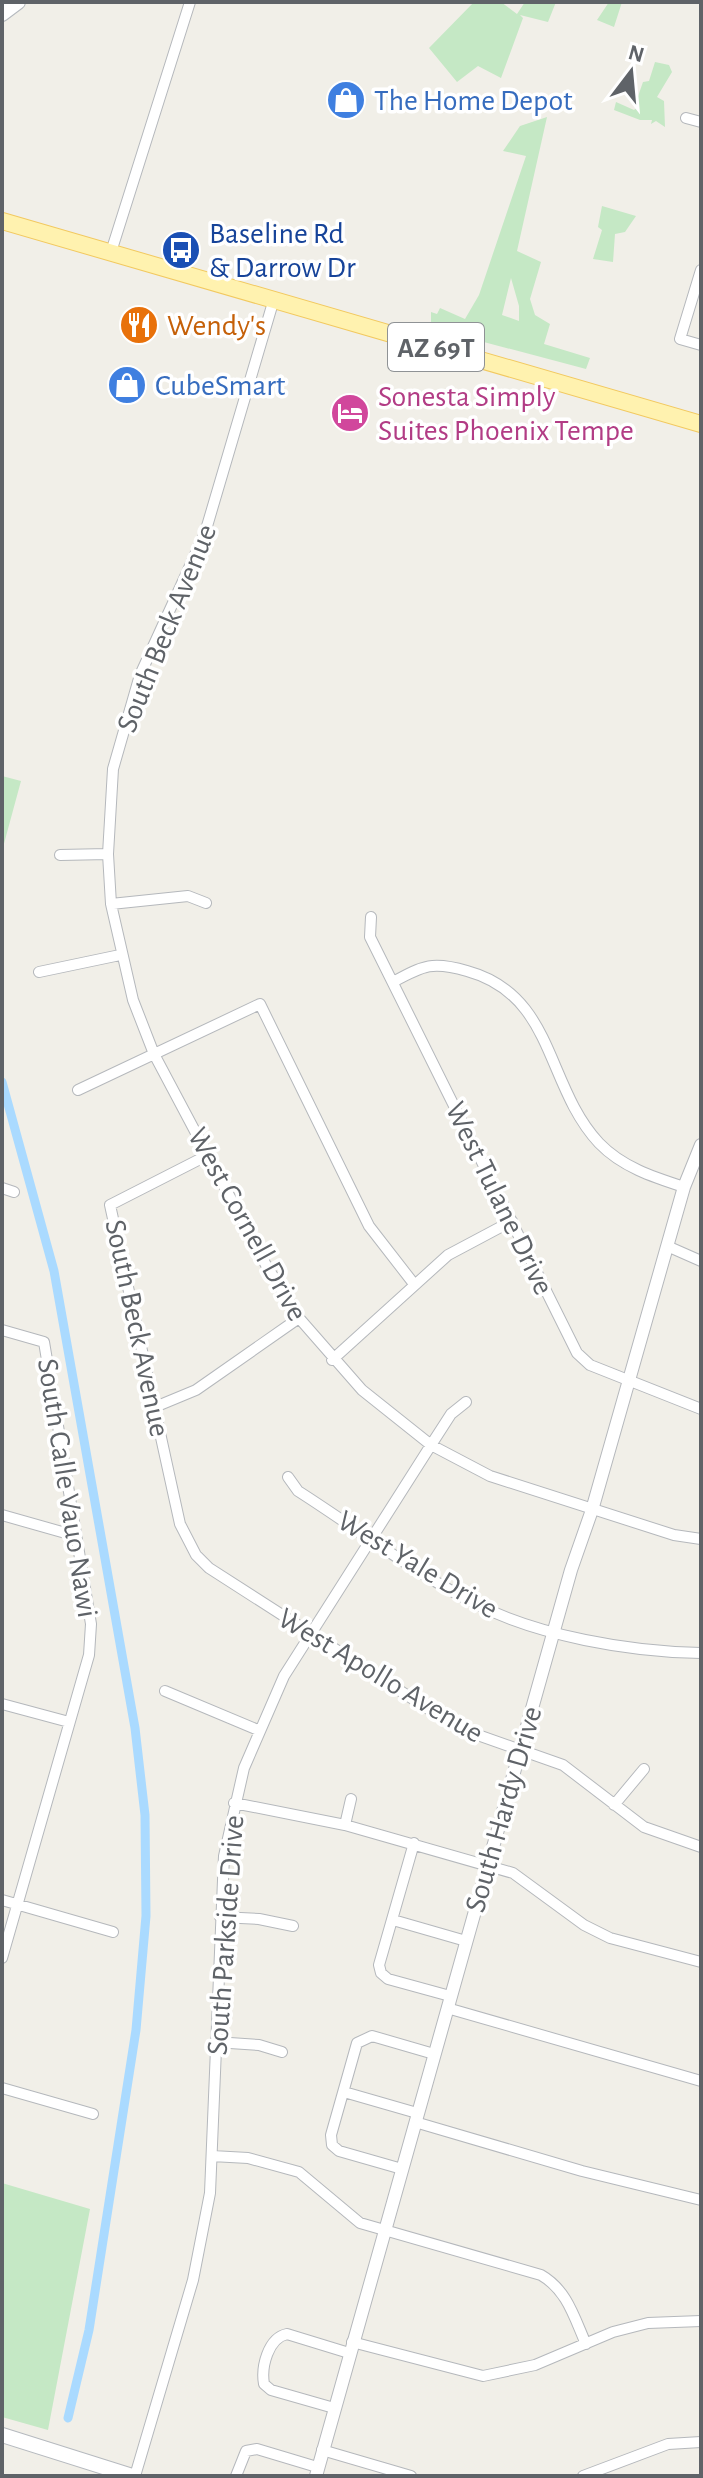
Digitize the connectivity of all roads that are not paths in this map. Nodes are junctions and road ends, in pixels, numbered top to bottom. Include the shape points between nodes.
1 (18, 2) edge
2 (190, 2) edge
3 (2, 14) edge
4 (686, 118) dead end
5 (701, 122) edge
6 (2, 221) edge
7 (111, 252) junction
8 (701, 270) edge
9 (274, 299) junction
10 (701, 345) edge
11 (701, 424) edge
12 (108, 854) junction
13 (60, 855) dead end
14 (206, 903) dead end
15 (111, 904) junction
16 (371, 917) dead end
17 (120, 955) junction
18 (39, 972) dead end
19 (393, 982) junction
20 (154, 1054) junction
21 (78, 1090) dead end
22 (701, 1145) edge
23 (208, 1155) junction
24 (684, 1187) junction
25 (2, 1188) edge
26 (14, 1192) dead end
27 (512, 1221) junction
28 (667, 1246) junction
29 (701, 1261) edge
30 (414, 1284) junction
31 (299, 1318) junction
32 (2, 1330) edge
33 (332, 1360) junction
34 (629, 1379) junction
35 (466, 1402) dead end
36 (155, 1407) junction
37 (701, 1409) edge
38 (431, 1445) junction
39 (288, 1477) dead end
40 (592, 1510) junction
41 (2, 1515) edge
42 (76, 1536) junction
43 (371, 1538) junction
44 (701, 1539) edge
45 (196, 1555) joint
46 (554, 1630) junction
47 (310, 1634) junction
48 (701, 1653) edge
49 (165, 1691) dead end
50 (2, 1704) edge
51 (69, 1722) junction
52 (258, 1730) junction
53 (520, 1751) junction
54 (644, 1769) dead end
55 (351, 1799) dead end
56 (234, 1803) junction
57 (614, 1805) junction
58 (345, 1825) junction
59 (414, 1843) junction
60 (701, 1847) edge
61 (487, 1865) junction
62 (2, 1900) edge
63 (18, 1904) junction
64 (220, 1917) junction
65 (393, 1920) junction
66 (293, 1926) dead end
67 (113, 1932) dead end
68 (466, 1941) junction
69 (2, 1958) edge
70 (701, 1962) edge
71 (448, 2002) junction
72 (215, 2042) junction
73 (282, 2052) dead end
74 (434, 2054) junction
75 (701, 2081) edge
76 (2, 2088) edge
77 (344, 2092) junction
78 (93, 2114) dead end
79 (416, 2118) junction
80 (212, 2156) junction
81 (402, 2169) junction
82 (701, 2200) edge
83 (384, 2232) junction
84 (701, 2321) edge
85 (586, 2344) junction
86 (351, 2347) junction
87 (334, 2408) junction
88 (2, 2435) edge
89 (701, 2442) edge
90 (322, 2450) junction
91 (317, 2472) edge
92 (133, 2476) edge
93 (236, 2476) edge
94 (411, 2476) edge
95 (583, 2476) edge

1 - 3 main road
2 - 7 street
4 - 5 street
6 - 7 main road, AZ 69T
7 - 9 main road, AZ 69T
8 - 10 street via 680,339
9 - 11 main road, AZ 69T
9 - 12 street, South Beck Avenue via 205,533 130,702 113,769
12 - 13 street
12 - 15 street, South Beck Avenue
14 - 15 street via 188,896
15 - 17 street, South Beck Avenue
16 - 19 street, West Tulane Drive via 370,937
17 - 18 street
17 - 20 street, South Beck Avenue
19 - 24 street via 433,963 481,974 507,987 527,1008 580,1116 600,1144 635,1170
19 - 27 street, West Tulane Drive
20 - 21 street
20 - 23 street, West Cornell Drive
20 - 30 street via 260,1004 369,1226
22 - 24 street, South Hardy Drive
23 - 31 street, West Cornell Drive
23 - 36 street, South Beck Avenue via 110,1205
24 - 28 street, South Hardy Drive
25 - 26 street
27 - 30 street via 463,1245
27 - 34 street, West Tulane Drive via 577,1353 590,1365
28 - 29 street
28 - 34 street, South Hardy Drive
30 - 33 street
31 - 33 street, West Cornell Drive
31 - 36 street via 196,1390
32 - 42 street, South Calle Vauo Nawi via 44,1342
33 - 38 street, West Cornell Drive
34 - 37 street, West Tulane Drive
34 - 40 street, South Hardy Drive
35 - 38 street, South Parkside Drive via 451,1414
36 - 45 street, South Beck Avenue via 180,1524
38 - 40 street, West Cornell Drive via 490,1476
38 - 43 street, South Parkside Drive
39 - 43 street, West Yale Drive via 298,1491
40 - 44 street, West Cornell Drive
40 - 46 street, South Hardy Drive
41 - 42 street
42 - 51 street, South Calle Vauo Nawi via 91,1624 89,1655
43 - 46 street, West Yale Drive via 476,1604
43 - 47 street, South Parkside Drive
45 - 47 street, West Apollo Avenue
46 - 48 street, West Yale Drive via 600,1643
46 - 53 street, South Hardy Drive
47 - 52 street, South Parkside Drive
47 - 53 street, West Apollo Avenue via 458,1728
49 - 52 street
50 - 51 street
51 - 63 street, South Calle Vauo Nawi
52 - 56 street, South Parkside Drive
53 - 57 street, West Apollo Avenue via 563,1765
53 - 61 street, South Hardy Drive
54 - 57 street
55 - 58 street
56 - 58 street
56 - 64 street, South Parkside Drive
57 - 60 street, West Apollo Avenue via 644,1827
58 - 59 street
59 - 61 street
59 - 65 street
61 - 68 street, South Hardy Drive
61 - 70 street via 533,1885 584,1925 610,1938
62 - 63 street
63 - 67 street
63 - 69 street, South Calle Vauo Nawi
64 - 66 street
64 - 72 street, South Parkside Drive
65 - 68 street
65 - 71 street via 381,1973
68 - 71 street, South Hardy Drive
71 - 74 street, South Hardy Drive
71 - 75 street
72 - 73 street
72 - 80 street, South Parkside Drive
74 - 77 street via 363,2038 357,2043
74 - 79 street, South Hardy Drive
76 - 78 street
77 - 79 street
77 - 81 street via 332,2145
79 - 81 street, South Hardy Drive
79 - 82 street via 582,2171
80 - 83 street via 248,2158 299,2172 348,2216
80 - 92 street, South Parkside Drive via 200,2251
81 - 83 street, South Hardy Drive
83 - 85 street via 541,2275 564,2294
83 - 86 street, South Hardy Drive
84 - 85 street via 648,2323
85 - 86 street via 511,2373 483,2376
86 - 87 street, South Hardy Drive
86 - 87 street via 287,2334 272,2343 264,2384
87 - 90 street, South Hardy Drive
88 - 92 main road
89 - 95 street via 668,2444
90 - 91 street, South Hardy Drive
90 - 94 street
91 - 93 street via 257,2449 246,2451

